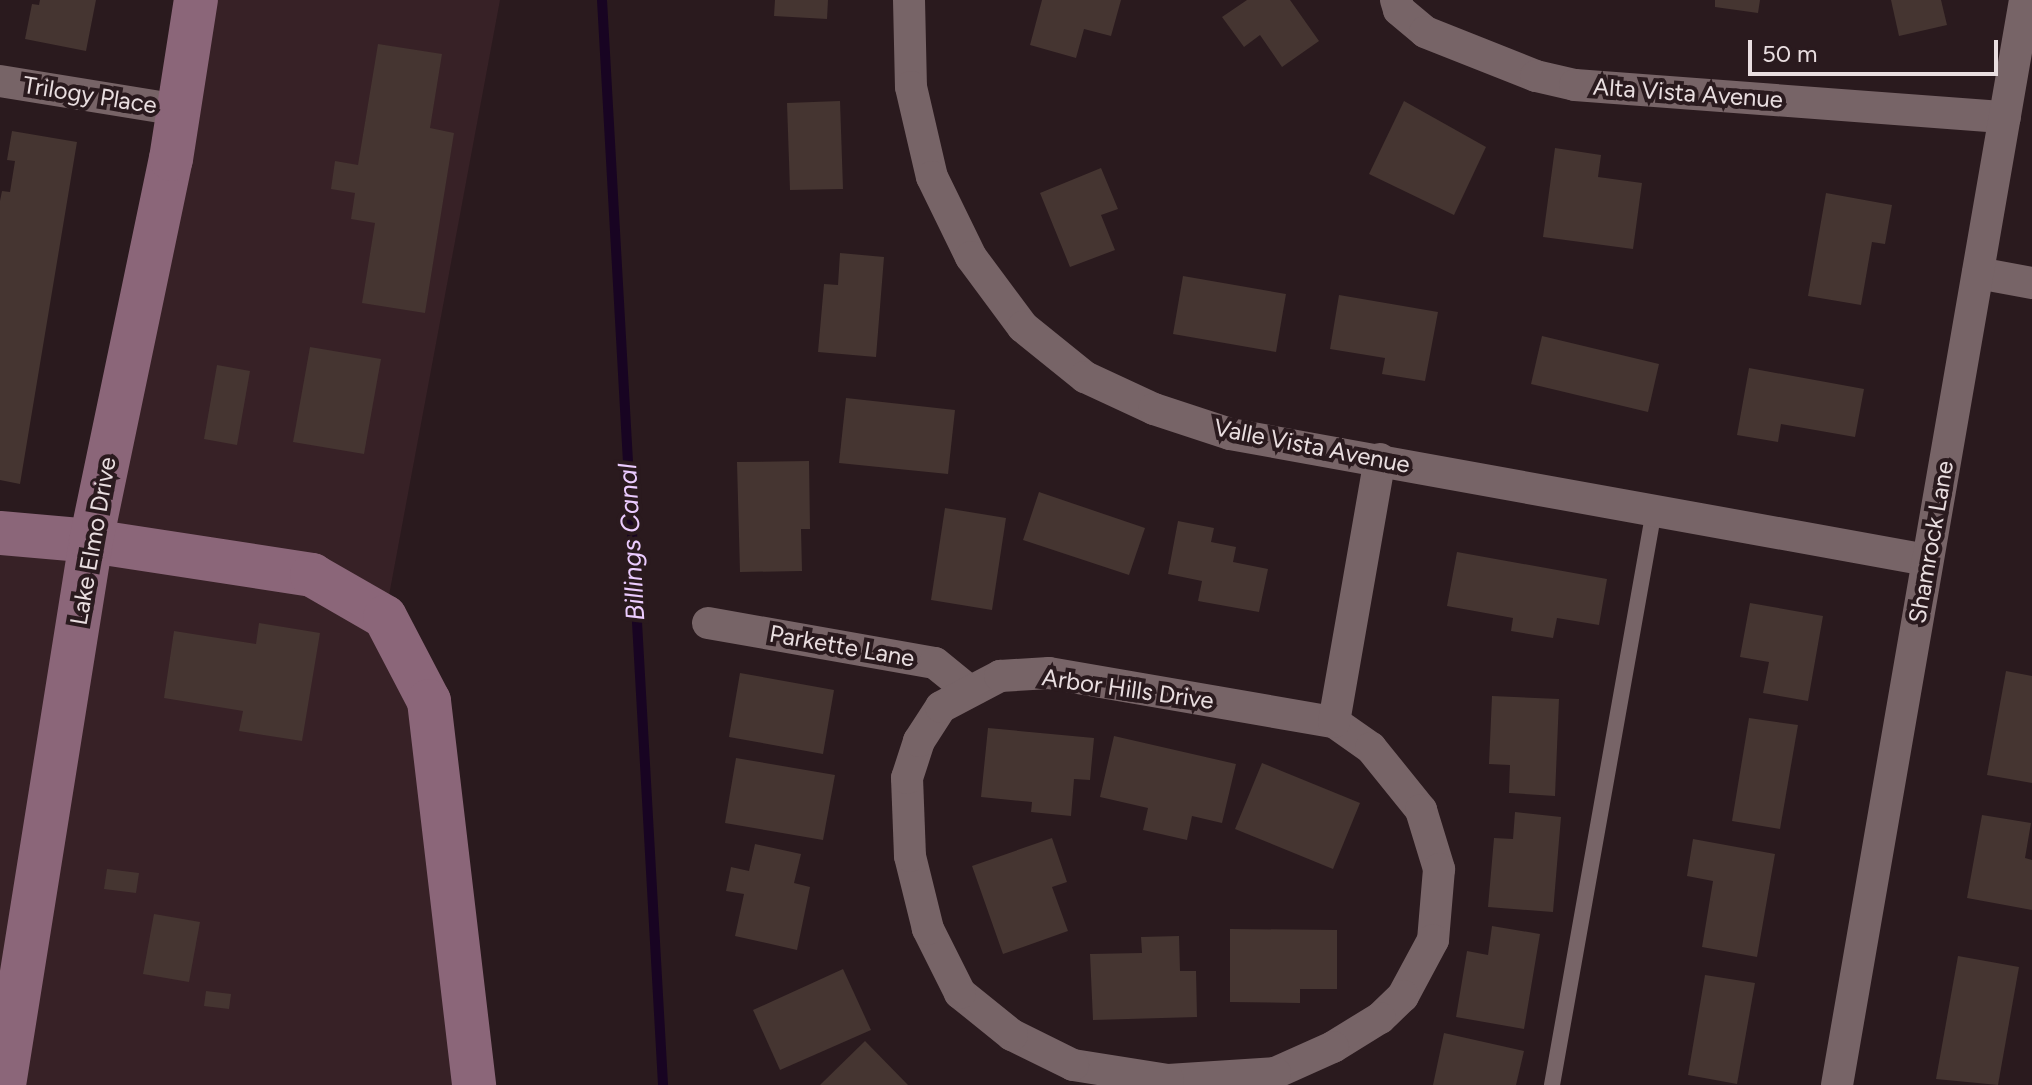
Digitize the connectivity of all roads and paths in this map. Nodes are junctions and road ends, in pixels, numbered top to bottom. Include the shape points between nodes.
1 (196, 0) edge
2 (909, 0) edge
3 (1396, 0) edge
4 (2025, 0) edge
5 (0, 81) edge
6 (179, 110) junction
7 (2005, 117) junction
8 (1978, 273) junction
9 (2032, 283) edge
10 (1380, 459) junction
11 (1654, 510) junction
12 (0, 533) edge
13 (91, 541) junction
14 (1927, 560) junction
15 (708, 623) dead end
16 (967, 689) junction
17 (1334, 722) junction
18 (4, 1085) edge
19 (474, 1085) edge
20 (1552, 1085) edge
21 (1837, 1085) edge

1 - 6 main road, Lake Elmo Drive
2 - 10 street, Valle Vista Avenue via 911,87 932,177 971,257 1023,327 1085,377 1154,409 1230,434
3 - 7 street, Alta Vista Avenue via 1399,10 1425,32 1536,76 1575,85
4 - 7 street, Shamrock Lane
5 - 6 street, Trilogy Place
6 - 13 main road, Lake Elmo Drive
7 - 8 street, Shamrock Lane
8 - 9 street
8 - 14 street, Shamrock Lane
10 - 11 street, Valle Vista Avenue
10 - 17 street
11 - 14 street, Valle Vista Avenue
11 - 20 lane
12 - 13 main road
13 - 18 main road, Lake Elmo Drive
13 - 19 main road via 312,575 385,617 429,701
14 - 21 street, Shamrock Lane
15 - 16 street, Parkette Lane via 935,663
16 - 17 street, Arbor Hills Drive via 1000,676 1049,673
16 - 17 street, Arbor Hills Drive via 941,707 919,741 907,778 910,856 941,961 960,993 1012,1035 1073,1065 1168,1080 1275,1073 1333,1047 1380,1018 1419,969 1433,940 1439,906 1432,835 1399,777 1371,748

